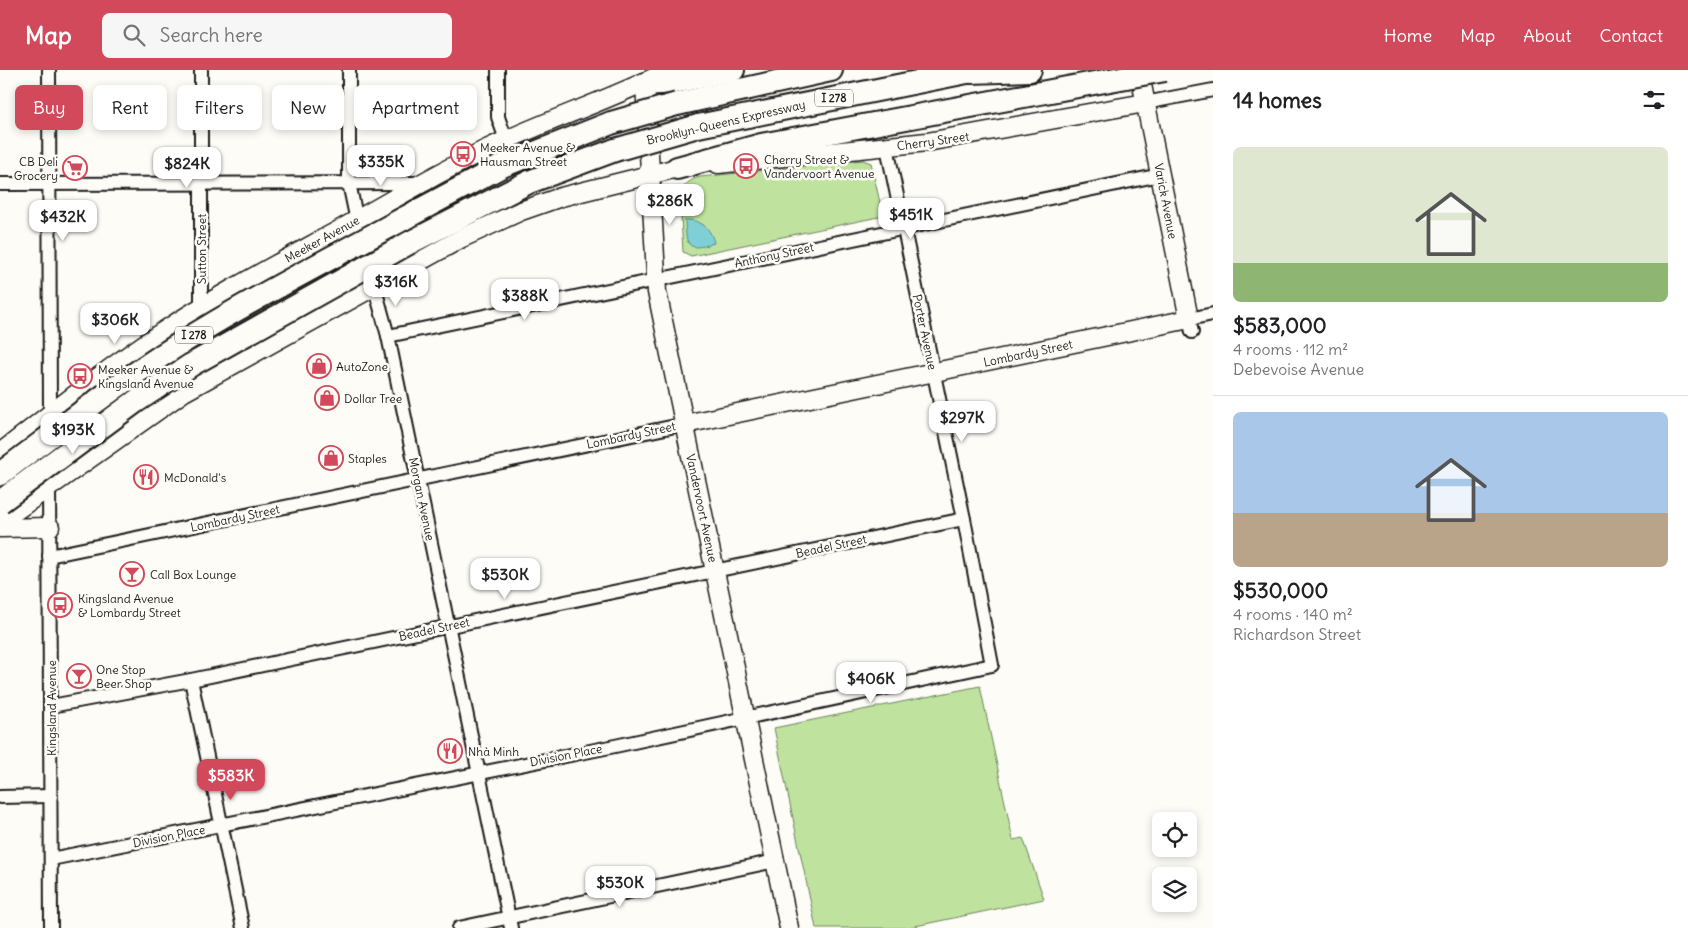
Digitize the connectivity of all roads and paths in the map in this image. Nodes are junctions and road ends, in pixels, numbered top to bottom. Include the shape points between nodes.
1 (48, 70) edge
2 (201, 70) edge
3 (349, 70) edge
4 (498, 70) edge
5 (670, 70) edge
6 (733, 70) edge
7 (831, 70) edge
8 (1030, 70) edge
9 (1139, 70) edge
10 (1165, 70) edge
11 (973, 71) edge
12 (645, 77) edge
13 (1213, 90) edge
14 (1145, 103) junction
15 (506, 140) junction
16 (887, 147) junction
17 (677, 168) junction
18 (650, 174) junction
19 (1160, 175) junction
20 (201, 183) junction
21 (349, 183) junction
22 (423, 183) junction
23 (0, 184) edge
24 (48, 184) junction
25 (356, 220) junction
26 (903, 227) junction
27 (657, 279) junction
28 (376, 286) junction
29 (201, 308) junction
30 (1213, 314) edge
31 (1191, 326) junction
32 (388, 336) junction
33 (934, 373) junction
34 (51, 414) junction
35 (685, 424) junction
36 (0, 454) edge
37 (0, 474) edge
38 (418, 480) junction
39 (51, 487) junction
40 (0, 502) edge
41 (964, 519) junction
42 (0, 522) edge
43 (50, 527) junction
44 (0, 528) edge
45 (49, 556) junction
46 (715, 570) junction
47 (448, 626) junction
48 (992, 665) joint
49 (191, 680) junction
50 (51, 706) junction
51 (744, 717) junction
52 (478, 772) junction
53 (51, 796) junction
54 (0, 797) edge
55 (222, 825) junction
56 (51, 860) junction
57 (774, 861) junction
58 (510, 923) edge
59 (51, 928) edge
60 (243, 928) edge
61 (459, 928) edge
62 (789, 928) edge

1 - 24 street, Kingsland Avenue
2 - 20 street, Sutton Street
3 - 21 street, Morgan Avenue
4 - 15 street via 498,117
5 - 12 main road, Meeker Avenue
6 - 12 highway via 674,82
7 - 37 highway, I 278, bridge via 678,104 611,123 502,166 178,345
8 - 11 highway, I 278
9 - 14 main road, Varick Avenue
10 - 17 highway, bridge via 770,144
11 - 40 highway, Brooklyn-Queens Expressway / I 278, bridge via 698,126 614,150 529,182 410,243 190,365
12 - 15 main road, Meeker Avenue
12 - 18 main road, Vandervoort Avenue
13 - 14 street, Cherry Street
14 - 16 main road, Cherry Street via 961,137
14 - 19 main road, Varick Avenue
15 - 22 main road, Meeker Avenue
16 - 17 main road, Cherry Street
16 - 26 street, Porter Avenue
17 - 18 main road, Cherry Street
18 - 27 main road, Vandervoort Avenue
18 - 28 main road via 561,197 521,212 462,238
19 - 26 street, Anthony Street
19 - 31 main road, Varick Avenue
20 - 21 street
20 - 24 street
20 - 29 street, Sutton Street
21 - 22 street
21 - 25 street, Morgan Avenue
22 - 25 main road, Meeker Avenue
23 - 24 street
24 - 34 street, Kingsland Avenue
25 - 28 street, Morgan Avenue
25 - 29 main road, Meeker Avenue
26 - 27 street, Anthony Street
26 - 33 street, Porter Avenue
27 - 32 street, Anthony Street
27 - 35 main road, Vandervoort Avenue
28 - 32 street, Morgan Avenue
28 - 39 main road via 184,392
29 - 34 main road, Meeker Avenue via 126,357
30 - 31 street, Lombardy Street
31 - 33 main road, Lombardy Street
32 - 38 street, Morgan Avenue
33 - 35 main road, Lombardy Street
33 - 41 street, Porter Avenue
34 - 36 main road, Meeker Avenue
34 - 39 street, Kingsland Avenue via 62,443
35 - 38 street, Lombardy Street
35 - 46 main road, Vandervoort Avenue
38 - 45 street, Lombardy Street
38 - 47 street, Morgan Avenue
39 - 42 main road
39 - 43 street, Kingsland Avenue
41 - 46 street, Beadel Street
41 - 48 street, Porter Avenue
43 - 44 main road
43 - 45 street, Kingsland Avenue
45 - 50 street, Kingsland Avenue
46 - 47 street, Beadel Street
46 - 51 main road, Vandervoort Avenue
47 - 49 street, Beadel Street
47 - 52 street, Morgan Avenue
48 - 51 street, Division Place
49 - 50 street, Beadel Street
49 - 55 street
50 - 53 street, Kingsland Avenue
51 - 52 street, Division Place
51 - 57 main road, Vandervoort Avenue
52 - 55 street, Division Place
52 - 58 street, Morgan Avenue
53 - 54 street
53 - 56 street, Kingsland Avenue
55 - 56 street, Division Place
55 - 60 street
56 - 59 street, Kingsland Avenue
57 - 58 street
57 - 62 main road, Vandervoort Avenue
58 - 61 street

